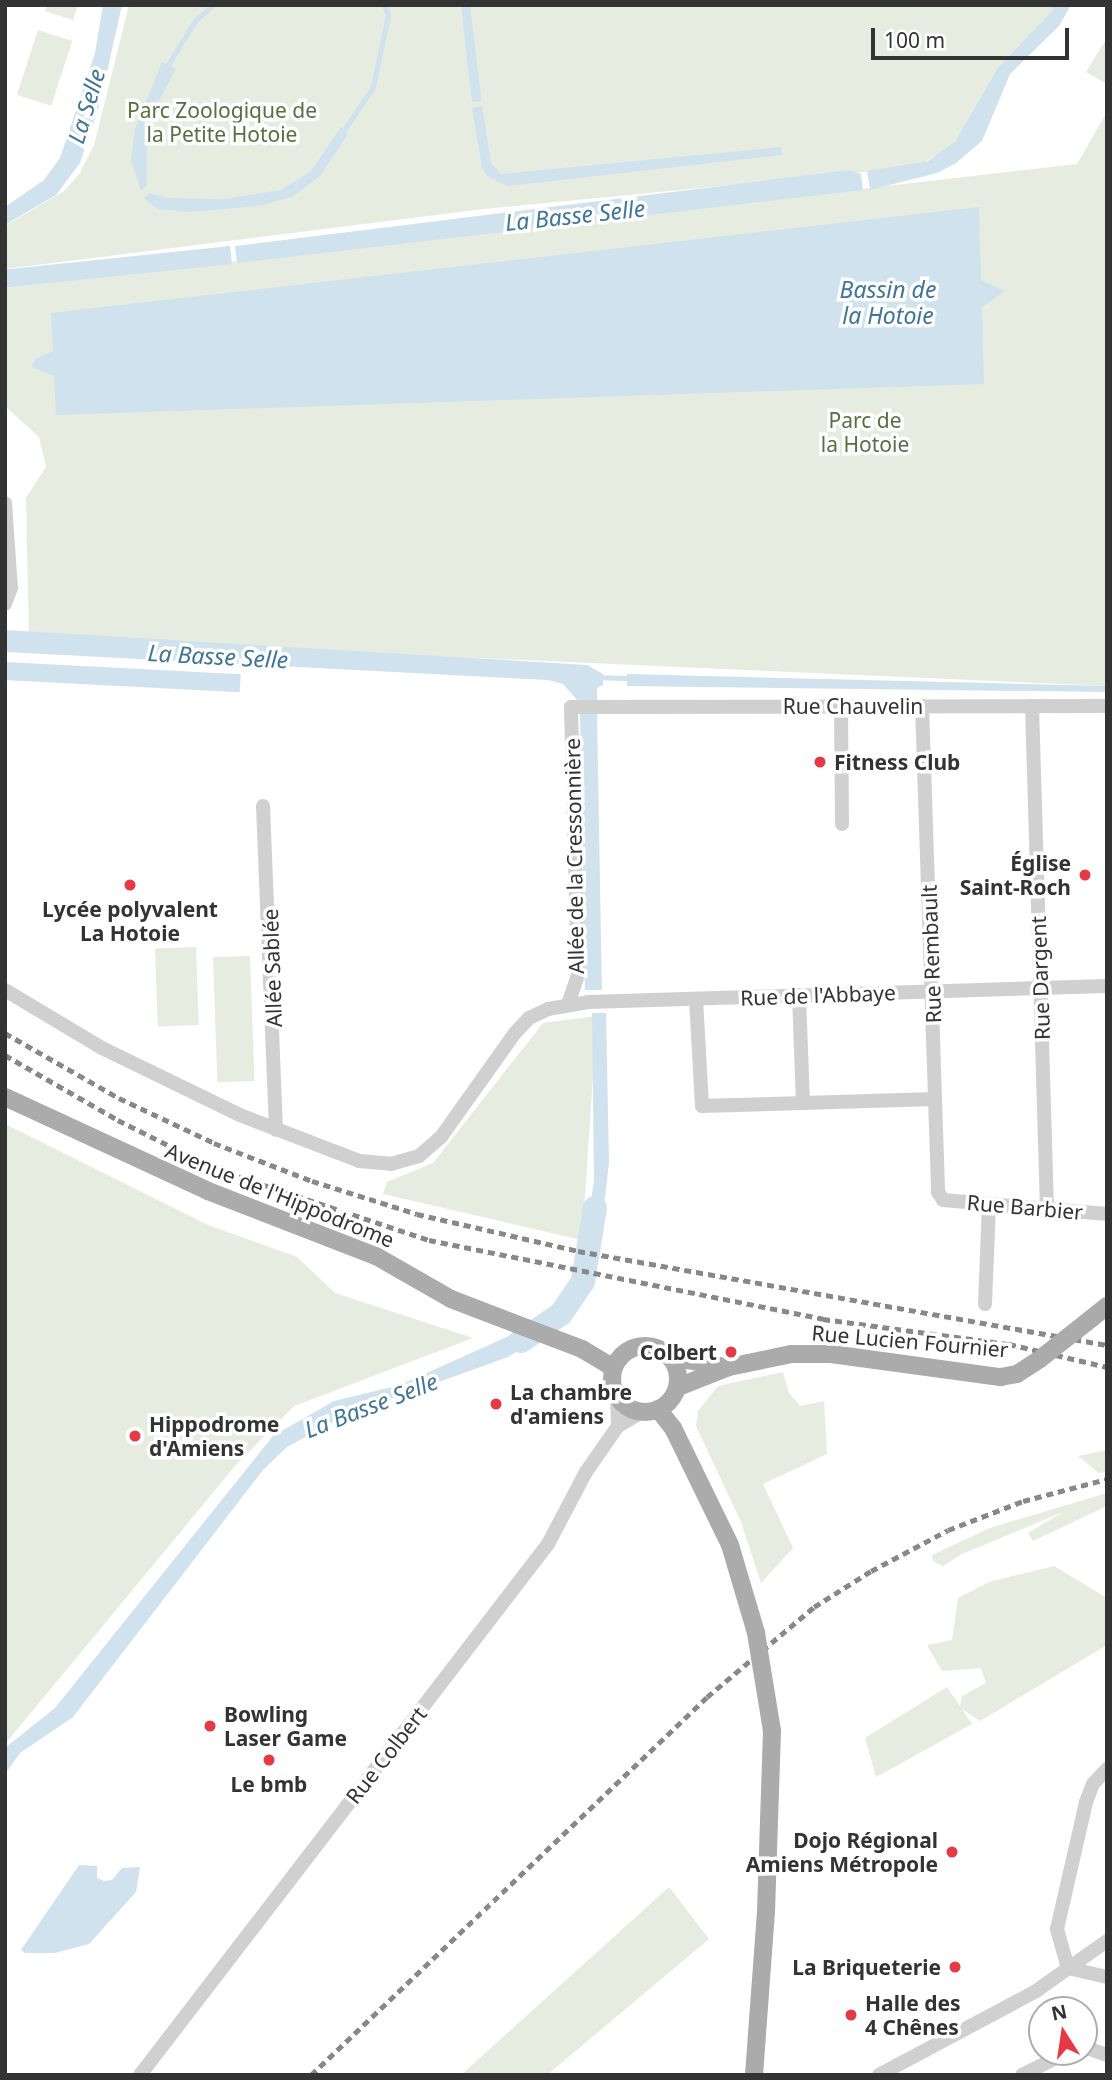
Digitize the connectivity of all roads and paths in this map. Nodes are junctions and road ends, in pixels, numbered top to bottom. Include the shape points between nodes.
1 (5, 503) edge
2 (5, 604) edge
3 (841, 706) junction
4 (922, 706) junction
5 (1032, 706) junction
6 (1107, 706) edge
7 (571, 707) joint
8 (264, 806) dead end
9 (842, 824) dead end
10 (1107, 986) edge
11 (1040, 988) junction
12 (5, 990) edge
13 (932, 991) junction
14 (799, 995) junction
15 (696, 999) junction
16 (568, 1004) junction
17 (5, 1097) edge
18 (935, 1099) junction
19 (803, 1103) junction
20 (276, 1130) junction
21 (943, 1200) joint
22 (989, 1204) junction
23 (1047, 1209) junction
24 (1107, 1214) edge
25 (985, 1304) dead end
26 (1107, 1306) edge
27 (670, 1357) junction
28 (729, 1367) junction
29 (614, 1368) junction
30 (678, 1387) junction
31 (617, 1396) junction
32 (650, 1411) junction
33 (618, 1426) junction
34 (1107, 1769) edge
35 (1107, 1941) edge
36 (1068, 1968) junction
37 (1107, 1977) edge
38 (1040, 2066) edge
39 (139, 2075) edge
40 (754, 2075) edge
41 (879, 2075) edge
42 (1022, 2075) edge

1 - 2 street via 11,588
3 - 4 street, Rue Chauvelin
3 - 7 street, Rue Chauvelin
3 - 9 street
4 - 5 street, Rue Chauvelin
4 - 13 street, Rue Rembault
5 - 6 street, Rue Chauvelin
5 - 11 street, Rue Dargent
7 - 16 street, Allée de la Cressonnière via 578,975
8 - 20 street, Allée Sablée
10 - 11 street, Rue de l'Abbaye
11 - 13 street, Rue de l'Abbaye
11 - 23 street, Rue Dargent
12 - 20 street, Rue de l'Abbaye via 102,1048
13 - 14 street, Rue de l'Abbaye
13 - 18 street, Rue Rembault
14 - 15 street, Rue de l'Abbaye
14 - 19 street
15 - 16 street, Rue de l'Abbaye
15 - 19 street via 702,1106
16 - 20 street, Rue de l'Abbaye via 529,1018 441,1137 419,1156 391,1164 359,1161
17 - 29 main road, Avenue de l'Hippodrome via 208,1191 365,1251 451,1299 560,1339
18 - 19 street
18 - 21 street, Rue Rembault via 938,1192
21 - 22 street, Rue Barbier
22 - 23 street, Rue Barbier
22 - 25 street
23 - 24 street, Rue Barbier
26 - 28 main road, Rue Lucien Fournier, bridge via 1040,1359 1017,1374 1000,1377 821,1354 791,1354
27 - 28 main road, Rue Lucien Fournier
27 - 29 main road via 653,1346 635,1347 620,1357
27 - 30 main road via 679,1376
28 - 30 main road, Rue Lucien Fournier
29 - 31 main road
30 - 32 main road
31 - 32 main road
31 - 33 street
32 - 33 street, Rue Colbert
32 - 40 main road, bridge via 673,1428 730,1545 756,1633 772,1731
33 - 39 street, Rue Colbert via 586,1472 548,1544
34 - 36 street via 1093,1784 1086,1802 1056,1929
35 - 36 street
36 - 37 street
36 - 41 street via 1036,1991
38 - 42 street

